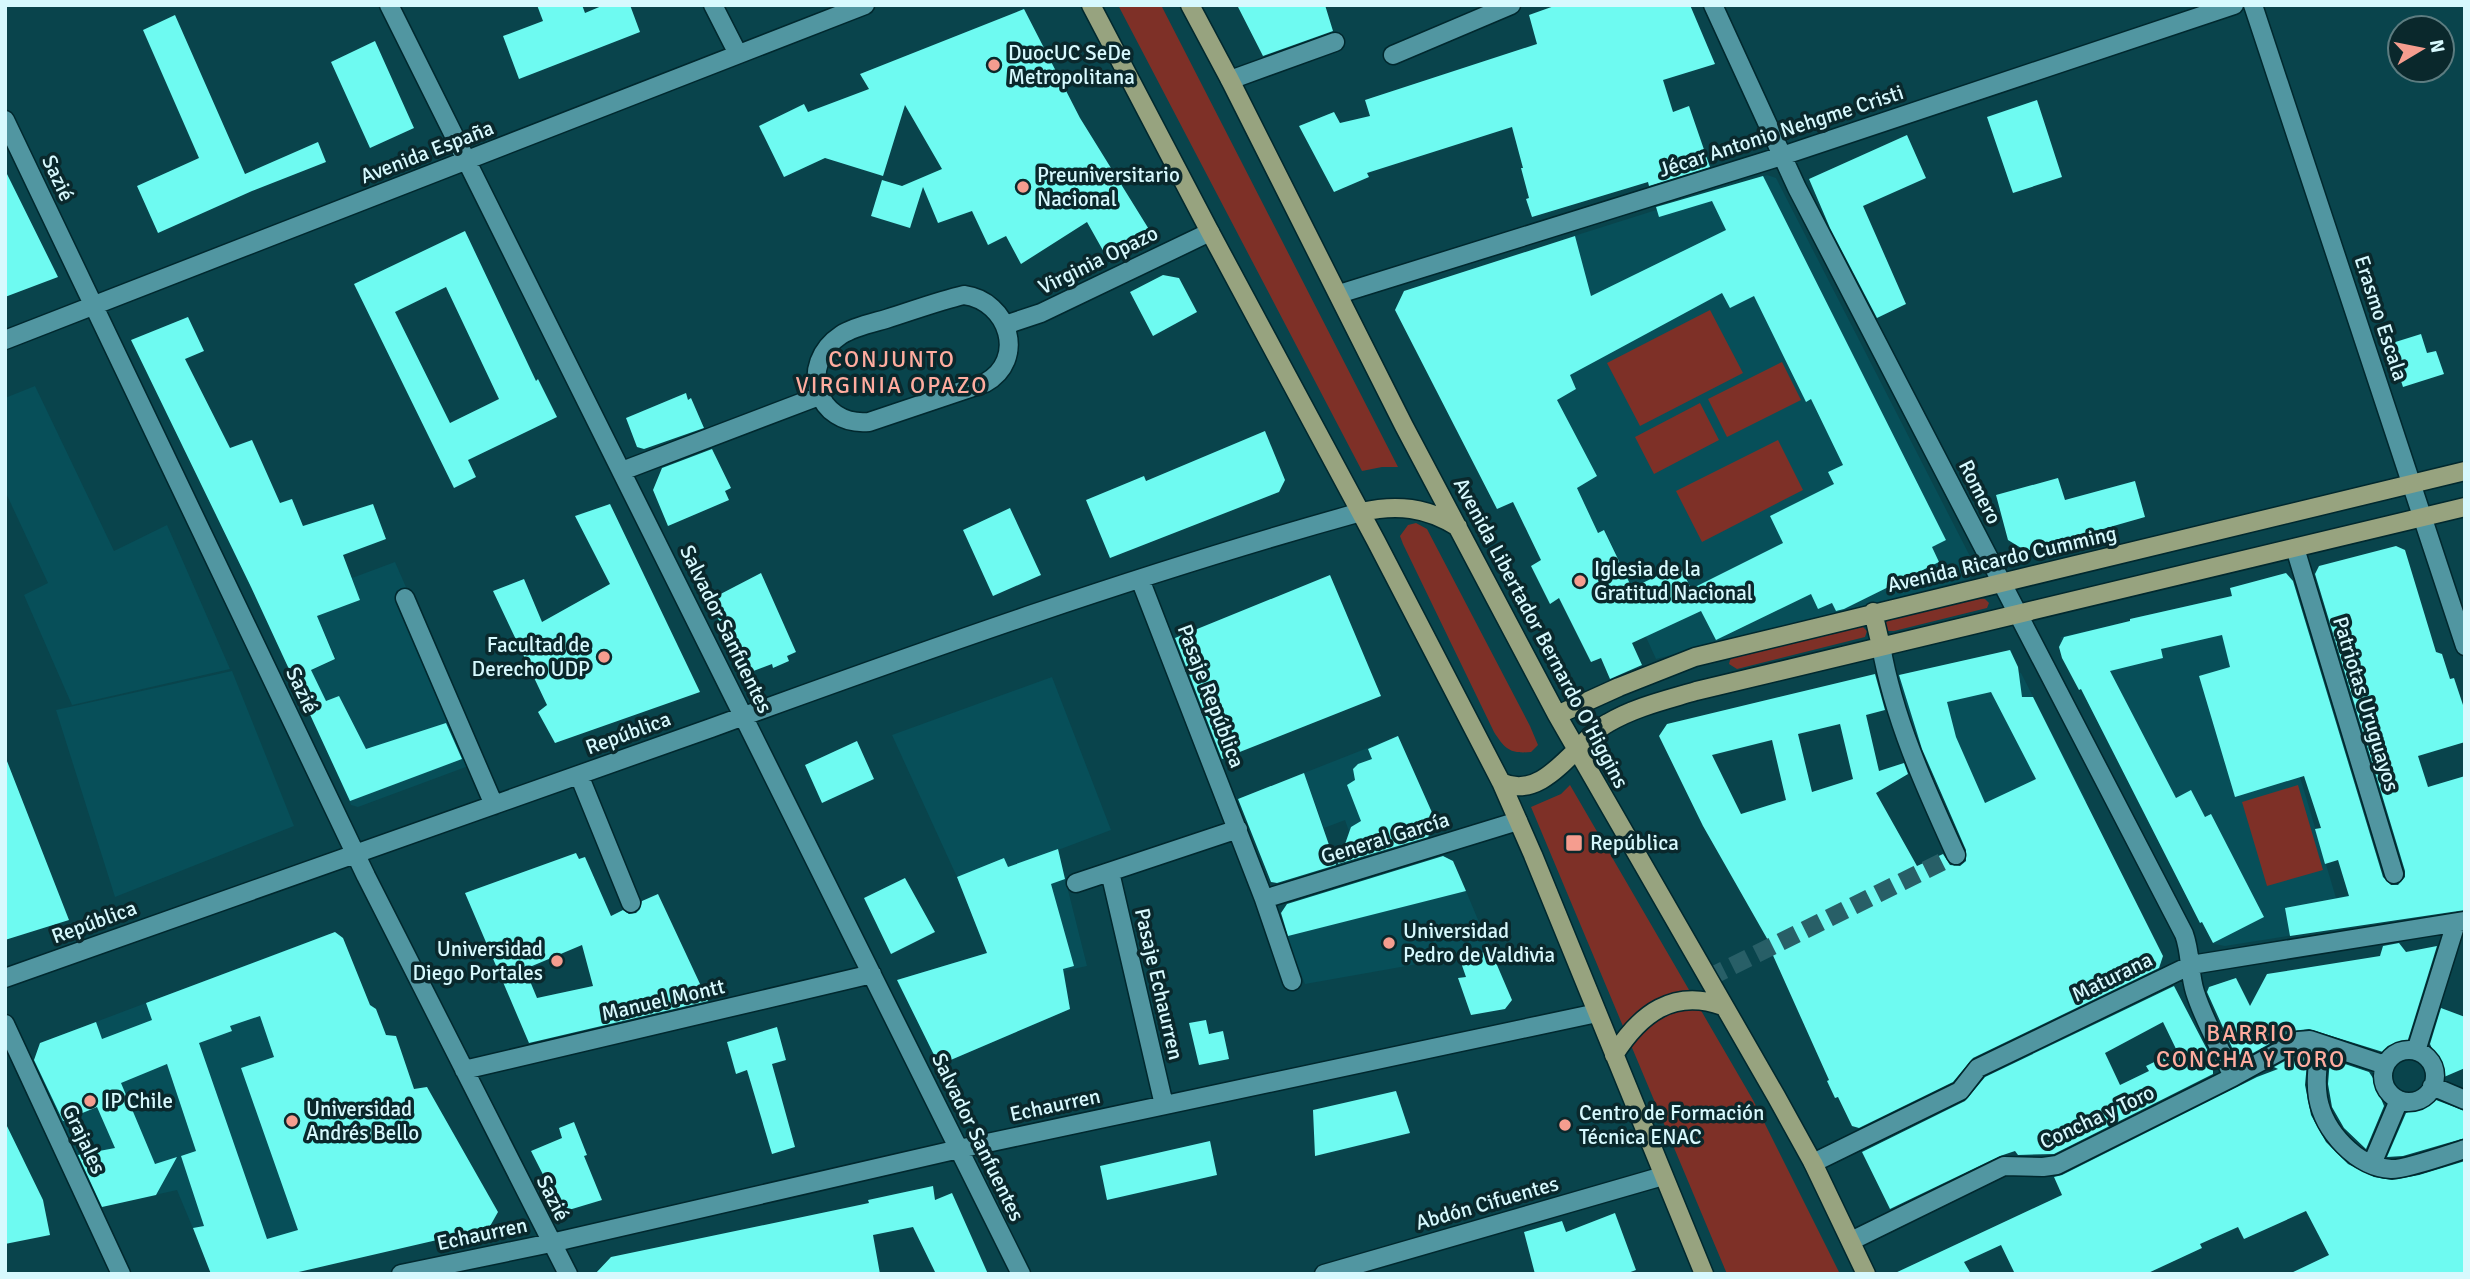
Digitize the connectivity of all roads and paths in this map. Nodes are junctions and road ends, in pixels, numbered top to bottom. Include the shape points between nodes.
1 (389, 5) edge
2 (713, 5) edge
3 (866, 5) edge
4 (1091, 5) edge
5 (1190, 5) edge
6 (1511, 5) edge
7 (1713, 5) edge
8 (2234, 5) edge
9 (2253, 5) edge
10 (1335, 42) dead end
11 (738, 54) junction
12 (1393, 55) dead end
13 (1230, 80) junction
14 (5, 120) edge
15 (1782, 156) junction
16 (467, 160) junction
17 (1210, 232) junction
18 (1339, 294) junction
19 (93, 306) junction
20 (1005, 325) junction
21 (5, 341) edge
22 (819, 396) junction
23 (622, 471) junction
24 (2465, 471) edge
25 (2412, 483) junction
26 (2465, 507) edge
27 (1361, 512) junction
28 (2423, 517) junction
29 (1458, 527) junction
30 (2294, 548) junction
31 (1140, 579) junction
32 (2002, 583) junction
33 (405, 598) dead end
34 (1873, 612) junction
35 (2018, 614) junction
36 (1881, 646) junction
37 (2465, 646) edge
38 (1557, 715) junction
39 (743, 716) junction
40 (1576, 750) junction
41 (579, 775) junction
42 (1501, 782) junction
43 (494, 805) junction
44 (1518, 821) junction
45 (1238, 829) junction
46 (355, 854) junction
47 (1955, 855) dead end
48 (1110, 872) junction
49 (2394, 874) dead end
50 (1076, 883) dead end
51 (1264, 899) junction
52 (631, 904) dead end
53 (2460, 922) edge
54 (2191, 965) junction
55 (872, 974) junction
56 (5, 978) edge
57 (1292, 981) dead end
58 (1723, 1006) junction
59 (1597, 1013) junction
60 (5, 1024) edge
61 (2321, 1044) junction
62 (2416, 1051) junction
63 (1614, 1055) junction
64 (2385, 1065) junction
65 (464, 1070) junction
66 (2233, 1077) junction
67 (2432, 1086) junction
68 (2399, 1100) junction
69 (2465, 1100) edge
70 (1164, 1105) junction
71 (959, 1149) junction
72 (2465, 1149) edge
73 (1813, 1163) junction
74 (2372, 1164) junction
75 (1664, 1176) junction
76 (1851, 1241) junction
77 (551, 1243) junction
78 (121, 1274) edge
79 (401, 1274) edge
80 (568, 1274) edge
81 (1021, 1274) edge
82 (1324, 1274) edge
83 (1704, 1274) edge
84 (1866, 1274) edge

1 - 16 street, Salvador Sanfuentes
2 - 11 street
3 - 11 street, Avenida España
4 - 17 main road
5 - 13 main road, Avenida Libertador Bernardo O'Higgins
6 - 12 street
7 - 15 street, Romero
8 - 15 street, Jécar Antonio Nehgme Cristi
9 - 25 street, Erasmo Escala
10 - 13 street
11 - 16 street, Avenida España
13 - 18 main road, Avenida Libertador Bernardo O'Higgins
14 - 19 street, Sazié
15 - 18 street, Jécar Antonio Nehgme Cristi
15 - 32 street, Romero
16 - 19 street, Avenida España
16 - 23 street, Salvador Sanfuentes
17 - 20 street, Virginia Opazo via 1041,313
17 - 27 main road
18 - 29 main road, Avenida Libertador Bernardo O'Higgins
19 - 21 street, Avenida España
19 - 46 street, Sazié
20 - 22 street via 1009,347 1004,366 985,383 855,424 832,412
20 - 22 street via 990,304 964,295 843,334 819,360
22 - 23 street
23 - 39 street, Salvador Sanfuentes
24 - 25 main road, Avenida Ricardo Cumming
25 - 28 street, Erasmo Escala
25 - 32 main road, Avenida Ricardo Cumming
26 - 28 main road
27 - 29 main road via 1410,508
27 - 31 street, República
27 - 42 main road
28 - 30 main road
28 - 37 street, Erasmo Escala
29 - 38 main road, Avenida Libertador Bernardo O'Higgins
30 - 35 main road
30 - 49 street, Patriotas Uruguayos
31 - 39 street, República
31 - 45 street, Pasaje República
32 - 34 main road, Avenida Ricardo Cumming
32 - 35 street, Romero
33 - 43 street
34 - 36 main road
34 - 38 main road, Avenida Ricardo Cumming via 1685,660
35 - 36 main road
35 - 54 street, Romero via 2184,934
36 - 40 main road via 1636,709 1602,726
36 - 47 street via 1886,678 1913,761
38 - 40 main road, Avenida Libertador Bernardo O'Higgins
39 - 41 street, República
39 - 55 street, Salvador Sanfuentes
40 - 42 main road via 1531,786 1518,788
40 - 58 main road, Avenida Libertador Bernardo O'Higgins
41 - 43 street, República
41 - 52 street
42 - 44 main road
43 - 46 street, República
44 - 51 street, General García
44 - 59 main road
45 - 48 street
45 - 51 street, Pasaje República
46 - 56 street, República
46 - 65 street, Sazié
48 - 50 street
48 - 70 street, Pasaje Echaurren
51 - 57 street, Pasaje República
53 - 54 street, Maturana
53 - 62 street
54 - 66 street, Romero via 2196,995
54 - 73 street, Maturana via 1978,1068 1960,1091
55 - 65 street, Manuel Montt
55 - 71 street, Salvador Sanfuentes
58 - 63 main road via 1687,1000 1660,1008 1635,1026
58 - 73 main road, Avenida Libertador Bernardo O'Higgins
59 - 63 main road
59 - 70 street, Echaurren
60 - 78 street, Grajales
61 - 64 street, Concha y Toro
61 - 66 street, Concha y Toro via 2298,1041
61 - 74 street via 2317,1078 2323,1115 2351,1152
62 - 64 street via 2395,1054
62 - 67 street via 2432,1065
63 - 75 main road
64 - 68 street via 2384,1083
65 - 77 street, Sazié
66 - 76 street, Concha y Toro via 2057,1165 2004,1166
67 - 68 street via 2421,1098
67 - 69 street
68 - 74 street
70 - 71 street, Echaurren
71 - 77 street, Echaurren
71 - 81 street, Salvador Sanfuentes
72 - 74 street via 2393,1170
73 - 76 main road, Avenida Libertador Bernardo O'Higgins
75 - 82 street, Abdón Cifuentes
75 - 83 main road
76 - 84 main road, Avenida Libertador Bernardo O'Higgins
77 - 79 street, Echaurren
77 - 80 street, Sazié

